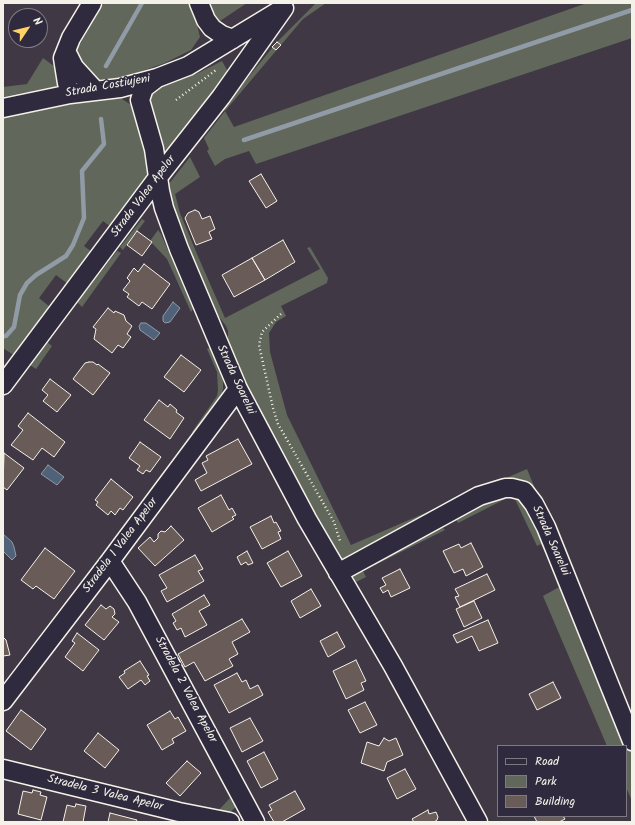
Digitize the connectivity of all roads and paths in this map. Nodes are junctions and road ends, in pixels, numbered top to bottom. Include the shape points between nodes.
1 (92, 3) edge
2 (199, 3) edge
3 (288, 5) edge
4 (233, 39) junction
5 (65, 50) junction
6 (216, 50) junction
7 (237, 75) junction
8 (157, 78) junction
9 (120, 88) junction
10 (95, 90) junction
11 (70, 94) junction
12 (140, 100) junction
13 (176, 100) dead end
14 (3, 108) edge
15 (183, 146) junction
16 (154, 149) junction
17 (159, 176) junction
18 (281, 314) dead end
19 (3, 385) edge
20 (238, 389) junction
21 (342, 546) dead end
22 (110, 561) junction
23 (338, 573) junction
24 (3, 701) edge
25 (632, 741) edge
26 (3, 769) edge
27 (230, 822) edge
28 (255, 822) edge
29 (478, 822) edge

1 - 5 street
2 - 4 street via 212,28
3 - 4 street, Strada Costiujeni
3 - 7 street, Strada Valea Apelor
4 - 6 street, Strada Costiujeni
5 - 10 street via 74,66
5 - 11 street via 63,58
6 - 7 street via 230,52 237,62
6 - 8 street, Strada Costiujeni via 188,66
7 - 13 path via 226,62
7 - 15 street, Strada Valea Apelor
8 - 9 street, Strada Costiujeni
8 - 12 street via 144,88
9 - 10 street, Strada Costiujeni
9 - 12 street
10 - 11 street, Strada Costiujeni
11 - 14 street, Strada Costiujeni
12 - 16 street, Strada Soarelui
15 - 16 street via 167,154
15 - 17 street, Strada Valea Apelor
16 - 17 street, Strada Soarelui
17 - 19 street, Strada Valea Apelor
17 - 20 street, Strada Soarelui via 164,208
18 - 21 path via 262,332 259,345 273,408 278,424 334,522
20 - 22 street, Stradela 1 Valea Apelor
20 - 23 street, Strada Soarelui
22 - 24 street, Stradela 1 Valea Apelor
22 - 28 street, Stradela 2 Valea Apelor via 137,602
23 - 25 street, Strada Soarelui via 479,496 505,488 524,491 546,527
23 - 29 street, Strada Soarelui via 394,666
26 - 27 street, Stradela 3 Valea Apelor

